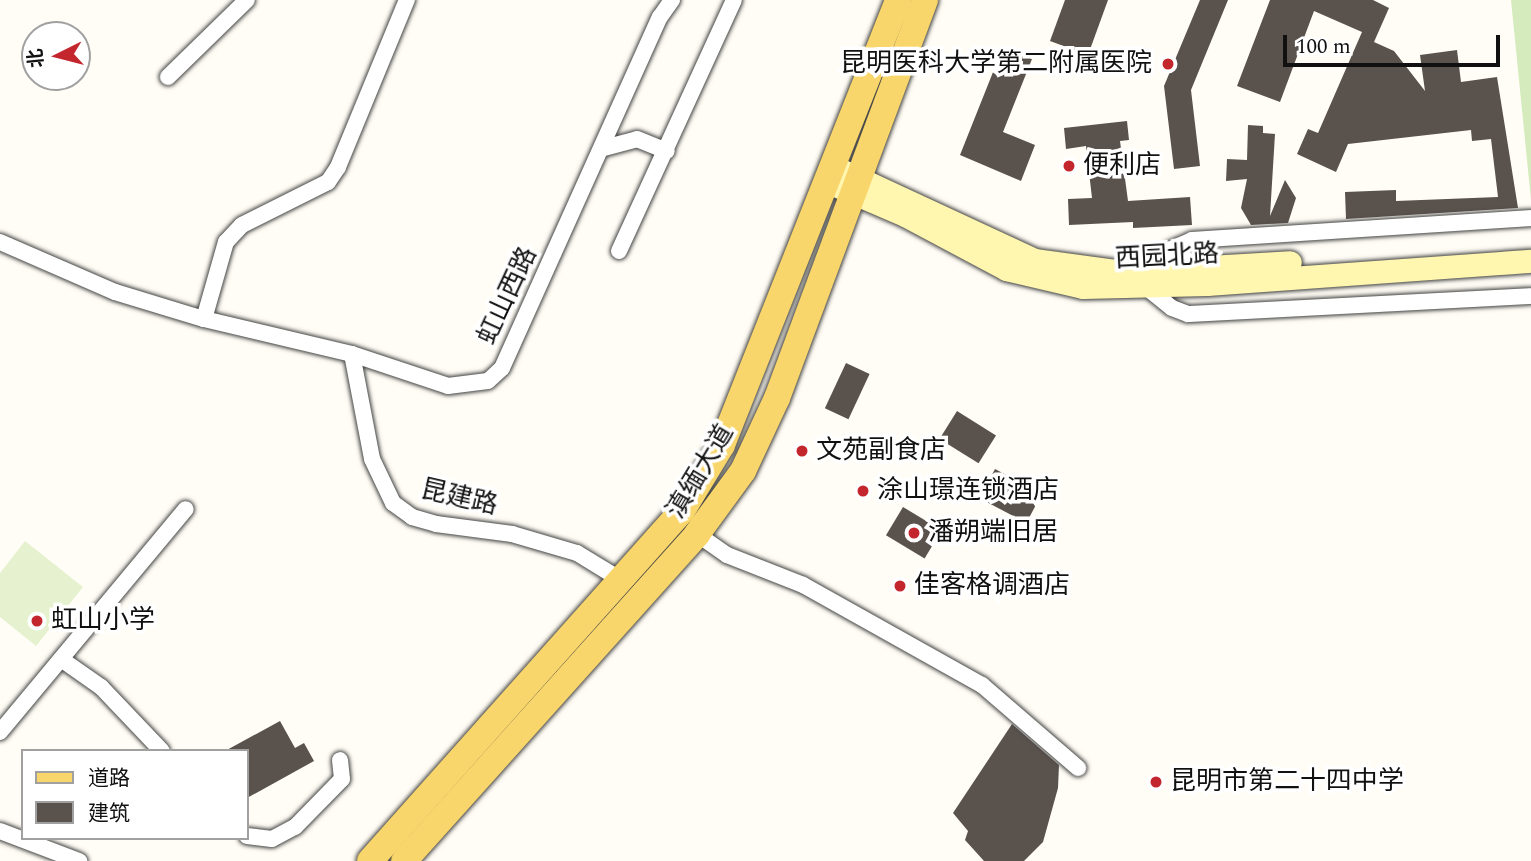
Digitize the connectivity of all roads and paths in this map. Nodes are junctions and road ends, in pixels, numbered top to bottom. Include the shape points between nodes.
1 (247, 0) edge
2 (407, 0) edge
3 (672, 0) edge
4 (734, 0) edge
5 (898, 0) edge
6 (925, 0) edge
7 (168, 77) dead end
8 (604, 148) junction
9 (667, 151) junction
10 (842, 179) junction
11 (1531, 218) edge
12 (0, 242) edge
13 (1531, 247) edge
14 (619, 251) dead end
15 (1531, 261) edge
16 (1206, 276) junction
17 (1145, 280) junction
18 (1531, 296) edge
19 (204, 319) junction
20 (352, 354) junction
21 (186, 509) dead end
22 (697, 534) junction
23 (621, 580) junction
24 (61, 659) junction
25 (0, 732) edge
26 (160, 749) edge
27 (341, 760) dead end
28 (1078, 768) dead end
29 (0, 831) edge
30 (248, 836) edge
31 (21, 839) edge
32 (24, 840) edge
33 (79, 861) edge
34 (370, 861) edge
35 (404, 861) edge

1 - 7 street
2 - 19 street via 338,167 328,182 242,225 226,242
3 - 8 street, 虹山西路 via 660,17
4 - 9 street
5 - 10 main road, 滇缅大道
6 - 10 main road, 滇缅大道
8 - 9 street via 637,139
8 - 20 street, 虹山西路 via 502,368 488,381 448,386
9 - 14 street
10 - 17 main road, 西园北路 via 1034,260
10 - 22 main road, 滇缅大道 via 777,398 743,471
10 - 23 main road, 滇缅大道 via 722,445 682,511
11 - 17 street via 1192,240 1171,250
12 - 19 street, 虹山西路 via 115,292
13 - 16 main road, 西园北路
15 - 16 main road, 西园北路
16 - 17 main road, 西园北路
17 - 18 street via 1172,308 1188,314
19 - 20 street, 虹山西路
20 - 23 street, 昆建路 via 372,459 393,503 412,517 436,524 512,534 577,553
21 - 24 street
22 - 28 street via 727,555 803,585 982,685
22 - 35 main road, 滇缅大道
23 - 34 main road, 滇缅大道
24 - 25 street
24 - 26 street via 101,687
27 - 30 street via 341,779 295,827 272,839
29 - 31 street
32 - 33 street

